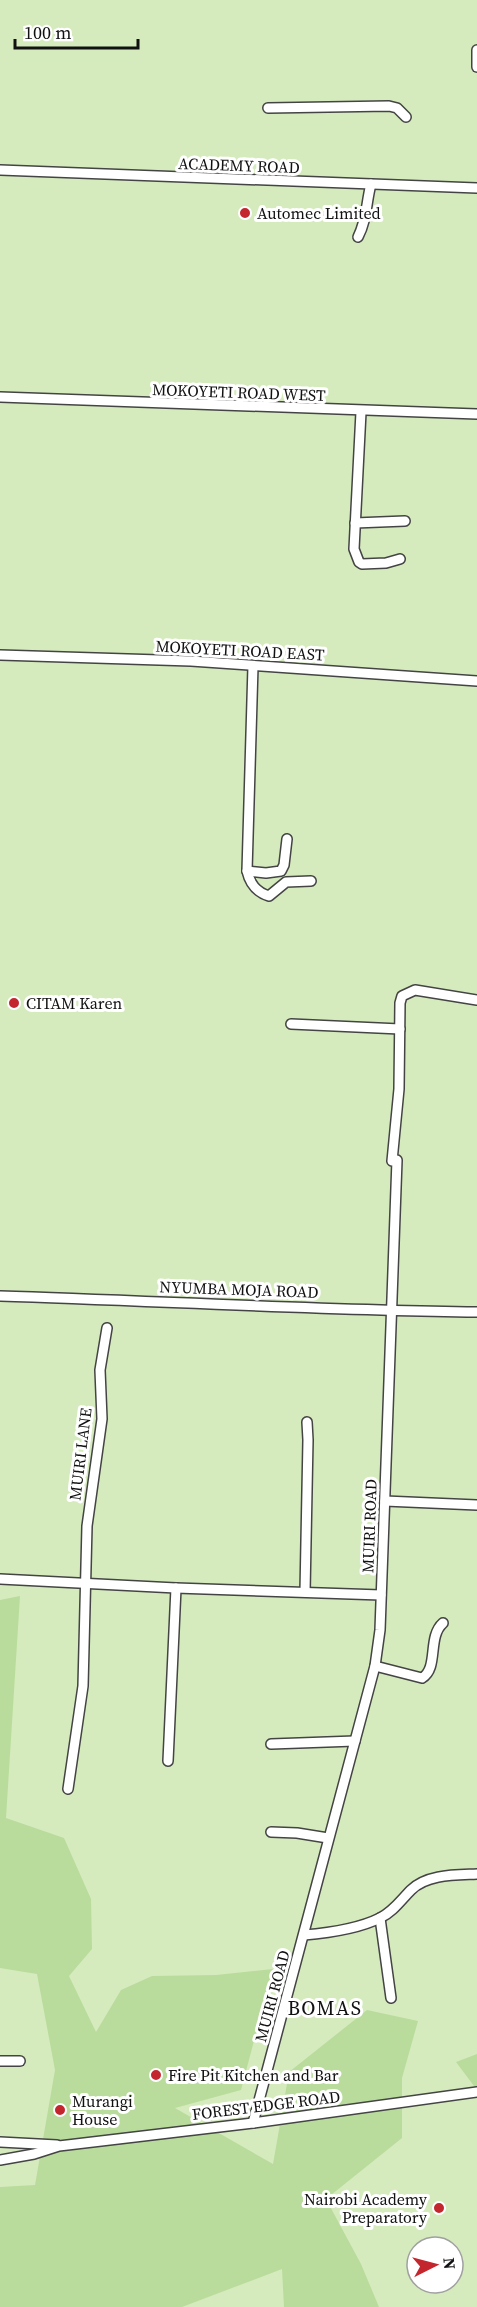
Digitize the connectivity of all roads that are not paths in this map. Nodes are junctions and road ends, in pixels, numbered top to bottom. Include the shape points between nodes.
1 (477, 50) edge
2 (477, 68) edge
3 (268, 108) dead end
4 (406, 117) dead end
5 (0, 170) edge
6 (371, 184) junction
7 (477, 188) edge
8 (358, 237) dead end
9 (0, 397) edge
10 (361, 412) junction
11 (477, 414) edge
12 (405, 521) dead end
13 (355, 523) junction
14 (400, 559) dead end
15 (0, 655) edge
16 (253, 666) junction
17 (477, 681) edge
18 (287, 839) dead end
19 (247, 871) junction
20 (311, 881) dead end
21 (477, 999) edge
22 (291, 1024) dead end
23 (400, 1029) junction
24 (0, 1296) edge
25 (392, 1311) junction
26 (477, 1312) edge
27 (107, 1328) dead end
28 (307, 1422) dead end
29 (385, 1501) junction
30 (477, 1504) edge
31 (0, 1579) edge
32 (87, 1584) junction
33 (176, 1588) junction
34 (304, 1592) junction
35 (381, 1595) junction
36 (443, 1623) dead end
37 (375, 1666) junction
38 (355, 1741) junction
39 (272, 1744) dead end
40 (168, 1761) dead end
41 (68, 1789) dead end
42 (271, 1832) dead end
43 (328, 1838) junction
44 (477, 1874) edge
45 (380, 1918) junction
46 (304, 1935) junction
47 (391, 1998) dead end
48 (0, 2061) edge
49 (20, 2061) dead end
50 (477, 2092) edge
51 (252, 2123) junction
52 (0, 2142) edge
53 (59, 2146) junction
54 (0, 2160) edge

1 - 2 street
3 - 4 street via 389,106
5 - 6 street, ACADEMY ROAD
6 - 7 street, ACADEMY ROAD
6 - 8 street via 365,202 365,224
9 - 10 street, MOKOYETI ROAD WEST
10 - 11 street, MOKOYETI ROAD WEST
10 - 13 street
12 - 13 street
13 - 14 street via 354,549 359,562 376,564
15 - 16 street, MOKOYETI ROAD EAST
16 - 17 street, MOKOYETI ROAD EAST
16 - 19 street
18 - 19 street via 281,871
19 - 20 street via 250,884 266,896 286,882
21 - 23 street, MUIRI ROAD via 408,992 400,1003
22 - 23 street
23 - 25 street, MUIRI ROAD via 392,1161 396,1160
24 - 25 street, NYUMBA MOJA ROAD
25 - 26 street, NYUMBA MOJA ROAD
25 - 29 street, MUIRI ROAD
27 - 32 street, MUIRI LANE via 100,1370 102,1419 87,1526
28 - 34 street
29 - 30 street
29 - 35 street, MUIRI ROAD
31 - 32 street
32 - 33 street
32 - 41 street, MUIRI LANE via 83,1686
33 - 34 street
33 - 40 street
34 - 35 street
35 - 37 street, MUIRI ROAD
36 - 37 street via 438,1627 426,1676
37 - 38 street, MUIRI ROAD
38 - 39 street
38 - 43 street, MUIRI ROAD
42 - 43 street
43 - 46 street, MUIRI ROAD
44 - 45 street via 420,1883
45 - 46 street
45 - 47 street
46 - 51 street, MUIRI ROAD
48 - 49 street
50 - 51 street, FOREST EDGE ROAD
51 - 53 street, FOREST EDGE ROAD
52 - 53 street, FOREST EDGE ROAD
53 - 54 street, FOREST EDGE ROAD

